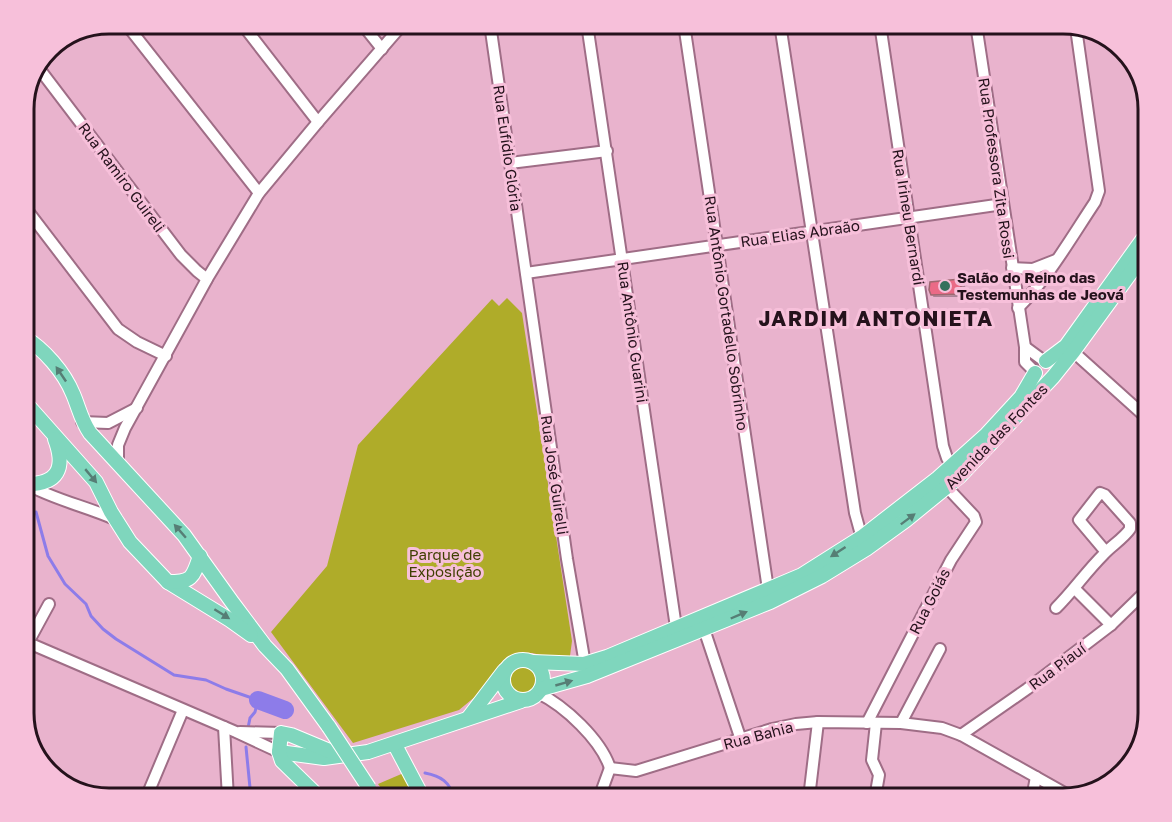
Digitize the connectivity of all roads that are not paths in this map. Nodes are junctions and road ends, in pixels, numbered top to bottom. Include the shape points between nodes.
1 (134, 34) edge
2 (250, 34) edge
3 (370, 34) edge
4 (395, 34) edge
5 (491, 34) edge
6 (589, 34) edge
7 (686, 34) edge
8 (782, 34) edge
9 (881, 34) edge
10 (978, 34) edge
11 (1077, 36) edge
12 (382, 49) junction
13 (44, 74) edge
14 (318, 122) junction
15 (607, 151) junction
16 (510, 163) junction
17 (259, 193) junction
18 (1003, 204) junction
19 (909, 218) junction
20 (35, 220) edge
21 (813, 231) junction
22 (718, 245) junction
23 (1138, 254) edge
24 (622, 259) junction
25 (1056, 260) junction
26 (1012, 268) junction
27 (526, 273) junction
28 (207, 279) junction
29 (1018, 308) junction
30 (35, 344) edge
31 (35, 346) edge
32 (39, 346) junction
33 (1025, 347) junction
34 (1070, 349) junction
35 (166, 356) junction
36 (1045, 360) junction
37 (1035, 373) junction
38 (1053, 377) junction
39 (137, 408) junction
40 (1138, 410) edge
41 (35, 413) edge
42 (82, 422) junction
43 (53, 434) junction
44 (118, 461) junction
45 (956, 471) junction
46 (943, 483) junction
47 (35, 484) edge
48 (35, 490) edge
49 (117, 520) junction
50 (864, 543) junction
51 (1106, 552) junction
52 (200, 556) junction
53 (168, 582) junction
54 (1075, 589) junction
55 (769, 595) junction
56 (1138, 599) edge
57 (49, 604) dead end
58 (1056, 608) dead end
59 (1111, 625) junction
60 (35, 628) edge
61 (704, 629) junction
62 (677, 634) junction
63 (265, 646) junction
64 (35, 649) edge
65 (940, 650) dead end
66 (533, 663) junction
67 (506, 669) junction
68 (585, 670) junction
69 (540, 691) junction
70 (521, 700) junction
71 (183, 710) junction
72 (469, 717) junction
73 (818, 722) junction
74 (872, 723) junction
75 (901, 723) junction
76 (224, 727) junction
77 (236, 732) junction
78 (281, 733) junction
79 (961, 735) junction
80 (300, 739) junction
81 (741, 740) junction
82 (395, 745) junction
83 (279, 752) junction
84 (297, 755) junction
85 (341, 756) junction
86 (610, 768) junction
87 (1036, 777) junction
88 (150, 788) edge
89 (227, 788) edge
90 (309, 788) edge
91 (369, 788) edge
92 (418, 788) edge
93 (603, 788) edge
94 (810, 788) edge
95 (877, 788) edge
96 (1034, 788) edge
97 (1056, 788) edge

1 - 17 street
2 - 14 street
3 - 12 street
4 - 12 street
5 - 16 street, Rua Eufídio Glória
6 - 15 street, Rua Antônio Guarini
7 - 22 street, Rua Antônio Gortadello Sobrinho
8 - 21 street
9 - 19 street, Rua Irineu Bernardi
10 - 18 street, Rua Professora Zita Rossi
11 - 25 street via 1099,191
12 - 14 street
13 - 28 street, Rua Ramiro Guireli via 181,255
14 - 17 street
15 - 16 street
15 - 24 street, Rua Antônio Guarini
16 - 27 street, Rua Eufídio Glória
17 - 28 street
18 - 19 street, Rua Elias Abraão
18 - 26 street, Rua Professora Zita Rossi
19 - 21 street, Rua Elias Abraão
19 - 45 street, Rua Irineu Bernardi via 943,446
20 - 35 street via 118,329
21 - 22 street, Rua Elias Abraão
21 - 50 street via 855,513
22 - 24 street, Rua Elias Abraão
22 - 55 street, Rua Antônio Gortadello Sobrinho
23 - 34 main road, Avenida das Fontes
24 - 27 street, Rua Elias Abraão
24 - 62 street, Rua Antônio Guarini
25 - 26 street via 1033,269
25 - 29 street
26 - 29 street, Rua Professora Zita Rossi
27 - 68 street, Rua José Guirelli
28 - 35 street
29 - 33 street, Rua Professora Zita Rossi
30 - 32 main road
31 - 32 main road
42 -> 32 main road via 72,391
33 - 36 street
33 - 37 street, Rua Professora Zita Rossi via 1025,362
34 - 36 main road, Avenida das Fontes
34 - 38 main road, Avenida das Fontes
34 - 40 street
35 - 39 street
36 - 37 main road via 1037,364
36 - 38 main road via 1054,366
37 - 38 main road via 1042,380
37 - 45 main road, Avenida das Fontes via 1017,402
38 - 45 main road, Avenida das Fontes
39 - 42 street via 108,423
39 - 44 street via 118,445
41 - 43 main road
42 - 44 main road
43 - 47 main road via 60,460 53,478
43 -> 49 main road via 96,482
52 -> 44 main road
45 - 46 main road, Avenida das Fontes
46 - 50 main road, Avenida das Fontes
46 - 74 street, Rua Goiás via 976,522 951,560
48 - 49 street
49 - 53 main road via 130,542
50 - 55 main road, Avenida das Fontes via 822,576
51 - 51 street via 1079,520 1100,493 1131,526
51 - 54 street
52 - 53 main road via 192,577 184,582
52 - 63 main road
53 -> 63 main road
54 - 58 street
54 - 59 street
61 -> 55 main road, Avenida das Fontes
55 - 62 main road, Avenida das Fontes
56 - 59 street, Rua Piauí
57 - 60 street
59 - 79 street, Rua Piauí
61 - 62 main road, Avenida das Fontes
61 - 81 street
62 - 68 main road, Avenida das Fontes
63 - 91 main road, bridge via 287,669
64 - 71 street
65 - 75 street
66 - 67 main road, Avenida das Fontes via 521,660
66 - 68 main road, Avenida das Fontes
66 - 69 main road via 541,672
67 - 70 main road via 503,686 510,696
67 - 72 main road
69 -> 68 main road, Avenida das Fontes
69 - 70 main road, Avenida das Fontes
69 - 86 street via 598,744
70 - 72 main road, Avenida das Fontes
71 - 76 street
71 - 88 street
72 - 82 main road, Avenida das Fontes
73 - 74 street, Rua Bahia
73 - 81 street, Rua Bahia via 772,729
73 - 94 street
74 - 75 street, Rua Bahia
74 - 95 street via 872,760 879,775
75 - 79 street, Rua Bahia via 942,728
76 - 77 street
76 - 89 street
77 - 78 street
77 - 83 street
78 - 80 main road
78 - 83 main road
79 - 87 street, Rua Bahia
80 - 84 main road
80 - 85 main road
81 - 86 street, Rua Bahia via 636,771
82 - 85 main road, Avenida das Fontes
82 - 92 main road
83 - 84 main road, Avenida das Fontes
83 - 90 main road via 285,765
84 - 85 main road, Avenida das Fontes
86 - 93 street
87 - 96 street
87 - 97 street, Rua Bahia

